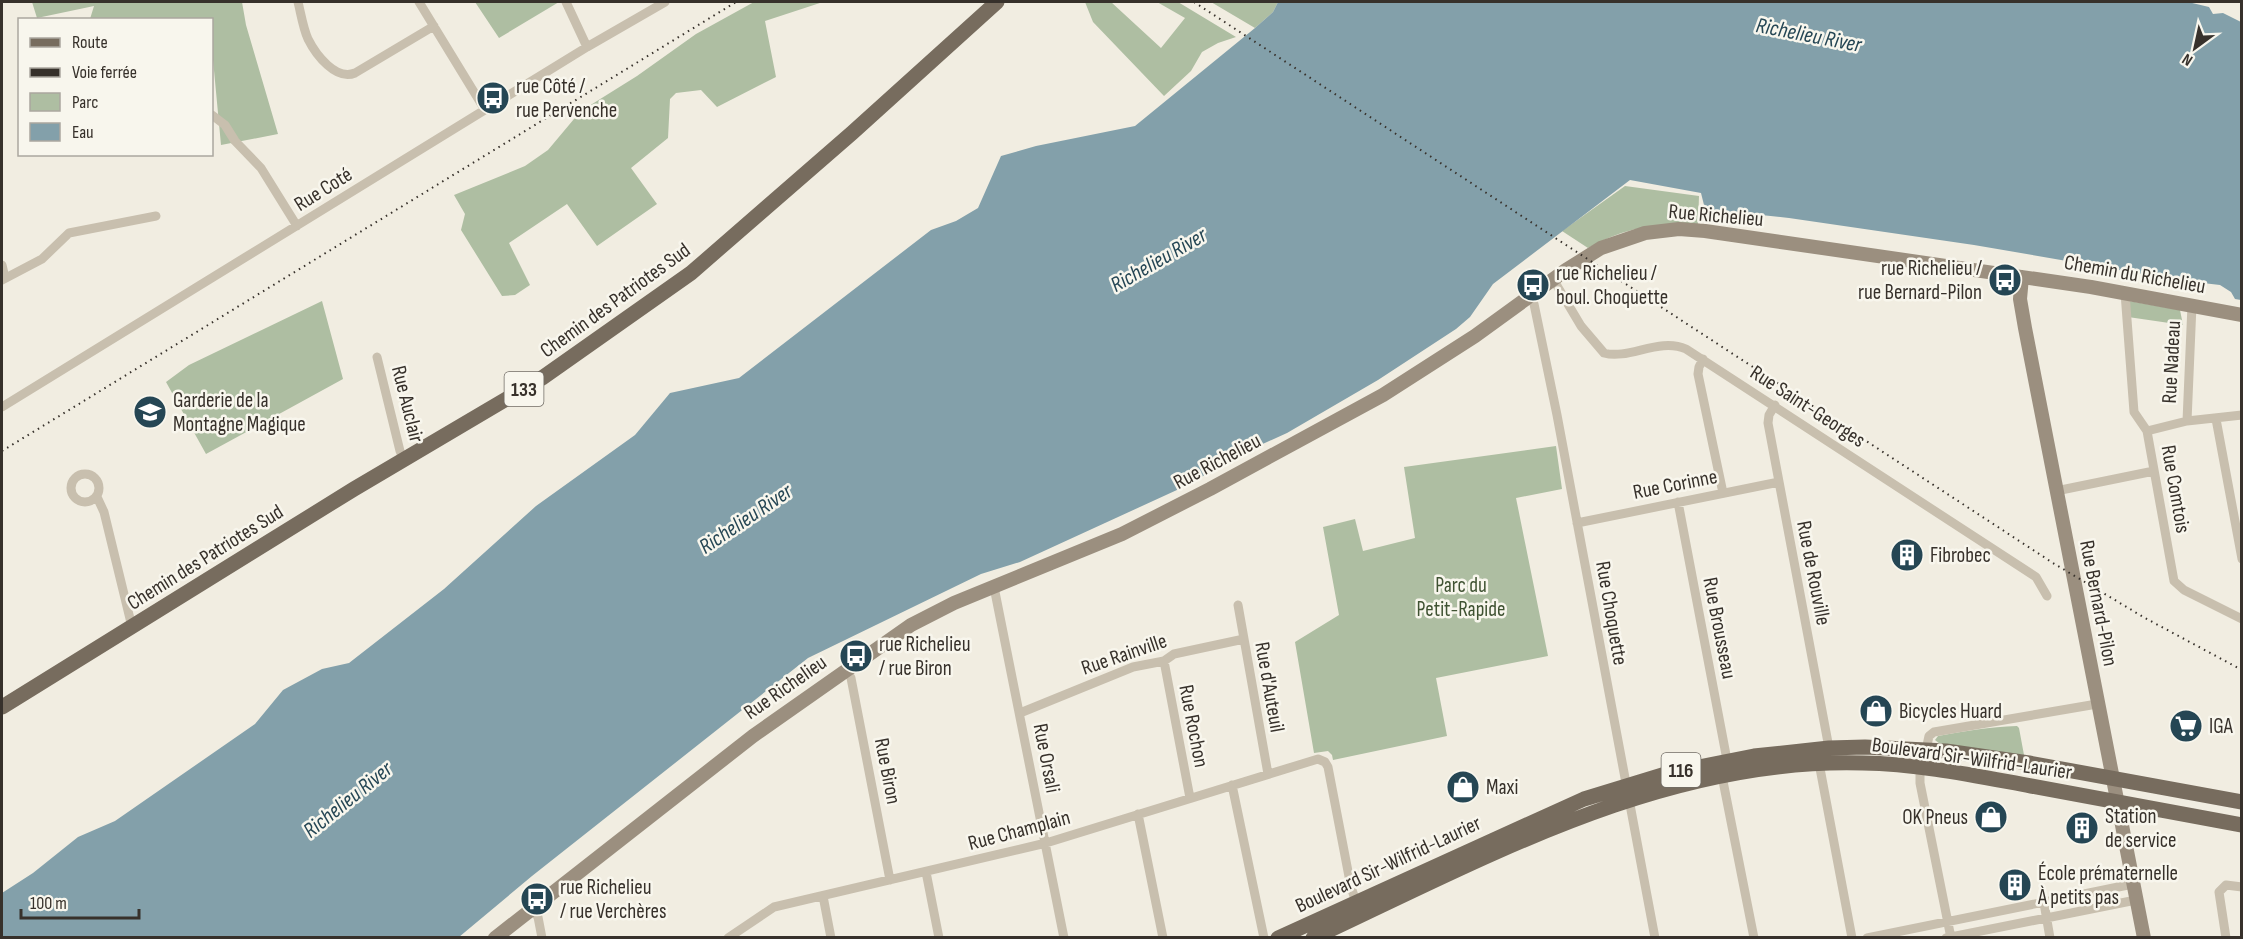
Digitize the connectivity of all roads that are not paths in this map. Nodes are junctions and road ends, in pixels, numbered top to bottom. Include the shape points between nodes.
1 (298, 2) edge
2 (420, 2) edge
3 (566, 2) edge
4 (664, 2) edge
5 (997, 2) edge
6 (434, 26) junction
7 (587, 47) junction
8 (485, 110) junction
9 (213, 116) edge
10 (156, 216) dead end
11 (297, 226) junction
12 (2, 265) edge
13 (2022, 277) junction
14 (3, 279) edge
15 (1553, 279) junction
16 (2125, 292) junction
17 (1529, 297) junction
18 (2192, 305) junction
19 (2241, 315) edge
20 (377, 357) dead end
21 (1703, 359) junction
22 (1775, 405) junction
23 (2, 407) edge
24 (2241, 415) edge
25 (2216, 419) junction
26 (2187, 421) junction
27 (2147, 431) junction
28 (404, 460) junction
29 (2154, 471) junction
30 (1779, 482) junction
31 (2056, 491) junction
32 (1723, 493) junction
33 (97, 497) dead end
34 (1678, 502) junction
35 (1577, 523) junction
36 (2241, 559) edge
37 (994, 587) junction
38 (2047, 596) dead end
39 (1238, 605) dead end
40 (2241, 619) edge
41 (132, 627) junction
42 (1244, 639) junction
43 (1164, 661) junction
44 (846, 669) junction
45 (2097, 704) junction
46 (2, 707) edge
47 (1020, 713) junction
48 (1829, 748) junction
49 (1926, 750) junction
50 (1727, 760) junction
51 (1819, 763) junction
52 (1920, 767) junction
53 (1268, 774) junction
54 (1722, 776) junction
55 (2112, 780) junction
56 (1232, 785) junction
57 (1627, 792) junction
58 (1191, 798) junction
59 (2117, 802) junction
60 (2241, 802) edge
61 (1138, 814) junction
62 (2241, 825) edge
63 (1046, 843) junction
64 (926, 872) junction
65 (890, 880) junction
66 (2133, 884) junction
67 (2241, 887) edge
68 (823, 896) junction
69 (2136, 900) junction
70 (1356, 902) junction
71 (2044, 903) junction
72 (532, 909) junction
73 (2046, 918) junction
74 (1948, 922) junction
75 (1949, 937) edge
76 (495, 938) edge
77 (542, 938) edge
78 (728, 938) edge
79 (831, 938) edge
80 (939, 938) edge
81 (1064, 938) edge
82 (1163, 938) edge
83 (1264, 938) edge
84 (1278, 938) edge
85 (1313, 938) edge
86 (1655, 938) edge
87 (1754, 938) edge
88 (1852, 938) edge
89 (1867, 938) edge
90 (2050, 938) edge
91 (2144, 938) edge
92 (2226, 938) edge

1 - 6 street via 310,43 341,75 355,73
2 - 6 street
3 - 7 street
4 - 7 street, Rue Coté
5 - 28 main road, Chemin des Patriotes Sud / 133 via 681,282 542,378
6 - 8 street
7 - 8 street, Rue Coté
8 - 11 street, Rue Coté
9 - 11 street via 261,168
10 - 14 street via 69,233 42,259
11 - 23 street, Rue Coté
12 - 14 street
13 - 15 main road, Rue Richelieu via 1679,229 1645,233 1612,243
13 - 16 main road, Chemin du Richelieu
13 - 31 main road, Rue Bernard-Pilon via 2020,299
15 - 17 main road, Rue Richelieu
15 - 21 street, Rue Saint-Georges via 1581,326 1604,353 1674,345
16 - 18 main road, Chemin du Richelieu
16 - 27 street, Rue Comtois via 2134,412
17 - 35 street, Rue Choquette via 1536,313
17 - 37 main road, Rue Richelieu via 1407,381 1297,442 1122,534
18 - 19 main road, Chemin du Richelieu
18 - 26 street, Rue Nadeau
20 - 28 street, Rue Auclair
21 - 22 street, Rue Saint-Georges
21 - 32 street via 1698,374
22 - 30 street, Rue de Rouville via 1768,423
22 - 38 street, Rue Saint-Georges via 2036,577
24 - 25 street
25 - 26 street
25 - 36 street
26 - 27 street
27 - 29 street, Rue Comtois
28 - 41 main road, Chemin des Patriotes Sud / 133
29 - 31 street
29 - 40 street, Rue Comtois via 2175,584
30 - 32 street, Rue Corinne
30 - 48 street, Rue de Rouville
31 - 45 main road, Rue Bernard-Pilon
32 - 34 street, Rue Corinne
33 - 41 street
34 - 35 street, Rue Corinne
34 - 50 street, Rue Brousseau
35 - 57 street, Rue Choquette
37 - 44 main road, Rue Richelieu via 916,622
37 - 47 street, Rue Orsali
39 - 42 street, Rue d'Auteuil
41 - 46 main road, Chemin des Patriotes Sud / 133
42 - 43 street, Rue Rainville via 1174,654
42 - 53 street, Rue d'Auteuil
43 - 47 street, Rue Rainville via 1124,671
43 - 58 street, Rue Rochon
44 - 65 street, Rue Biron via 851,678
44 - 72 main road, Rue Richelieu via 753,736
45 - 49 street via 1934,732
45 - 55 main road, Rue Bernard-Pilon
47 - 63 street, Rue Orsali
48 - 49 main road, Boulevard Sir-Wilfrid-Laurier / 116
48 - 50 main road, Boulevard Sir-Wilfrid-Laurier / 116
49 - 55 main road, Boulevard Sir-Wilfrid-Laurier / 116 via 2000,758
50 - 57 main road, Boulevard Sir-Wilfrid-Laurier / 116 via 1669,772
51 - 52 main road, Boulevard Sir-Wilfrid-Laurier / 116
51 - 54 main road, Boulevard Sir-Wilfrid-Laurier / 116
51 - 88 street
52 - 59 main road, Boulevard Sir-Wilfrid-Laurier / 116
52 - 74 street
53 - 56 street, Rue Champlain
53 - 70 street, Rue Champlain via 1322,760 1328,765
54 - 57 main road, Boulevard Sir-Wilfrid-Laurier / 116
54 - 87 street
55 - 59 main road, Rue Bernard-Pilon
55 - 60 main road, 116
56 - 58 street, Rue Champlain
56 - 83 street
57 - 70 main road, Boulevard Sir-Wilfrid-Laurier / 116 via 1550,813
57 - 85 main road, Boulevard Sir-Wilfrid-Laurier / 116
57 - 86 street, Rue Choquette
58 - 61 street, Rue Champlain
59 - 62 main road, 116
59 - 66 main road, Rue Bernard-Pilon
61 - 63 street, Rue Champlain
61 - 82 street
63 - 64 street, Rue Champlain
63 - 81 street, Rue Orsali
64 - 65 street, Rue Champlain
64 - 80 street
65 - 68 street, Rue Champlain
66 - 69 main road, Rue Bernard-Pilon
66 - 71 street
67 - 92 street via 2222,887 2219,896
68 - 78 street, Rue Champlain via 771,909
68 - 79 street
69 - 73 street
69 - 91 main road, Rue Bernard-Pilon
70 - 84 main road, Boulevard Sir-Wilfrid-Laurier / 116
71 - 73 street
71 - 74 street
72 - 76 main road, Rue Richelieu
72 - 77 street via 538,917
73 - 75 street
73 - 90 street
74 - 75 street
74 - 89 street

